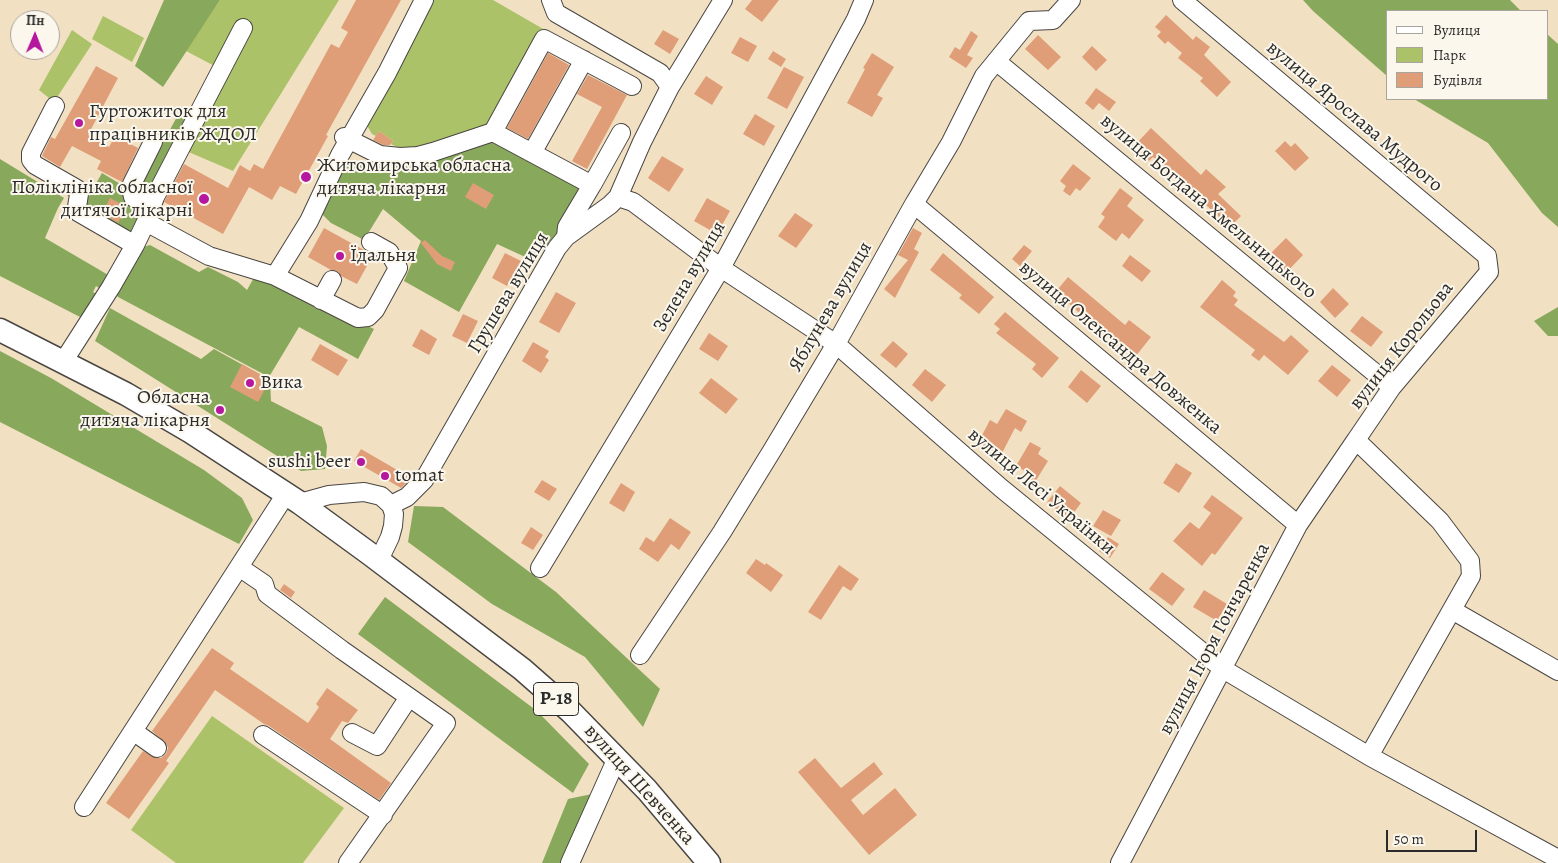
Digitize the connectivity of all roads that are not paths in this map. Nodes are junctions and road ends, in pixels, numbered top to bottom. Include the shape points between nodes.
1 (424, 0) edge
2 (551, 0) edge
3 (723, 0) edge
4 (864, 0) edge
5 (1071, 0) edge
6 (1182, 0) edge
7 (243, 28) dead end
8 (584, 60) junction
9 (996, 61) junction
10 (632, 86) dead end
11 (670, 87) junction
12 (55, 106) dead end
13 (493, 132) junction
14 (621, 133) dead end
15 (346, 138) junction
16 (153, 142) dead end
17 (532, 152) junction
18 (592, 186) junction
19 (618, 197) junction
20 (914, 204) junction
21 (149, 215) junction
22 (566, 237) junction
23 (371, 242) dead end
24 (134, 245) junction
25 (721, 268) junction
26 (1489, 272) joint
27 (275, 276) junction
28 (332, 280) dead end
29 (322, 300) junction
30 (0, 330) edge
31 (836, 344) junction
32 (63, 362) junction
33 (1392, 387) junction
34 (1356, 440) junction
35 (293, 499) junction
36 (390, 504) junction
37 (1298, 525) junction
38 (379, 560) junction
39 (239, 567) junction
40 (540, 568) dead end
41 (1452, 610) junction
42 (640, 655) dead end
43 (1223, 669) junction
44 (1558, 671) edge
45 (410, 696) junction
46 (133, 731) junction
47 (352, 733) dead end
48 (263, 735) dead end
49 (157, 748) dead end
50 (1370, 756) junction
51 (616, 758) junction
52 (84, 807) dead end
53 (382, 815) junction
54 (1558, 859) edge
55 (348, 863) edge
56 (570, 863) edge
57 (709, 863) edge
58 (1120, 863) edge

1 - 15 street via 387,73
2 - 11 street via 556,13 660,73
3 - 11 street, Грушева вулиця
4 - 25 street, Зелена вулиця
5 - 9 street, Яблунева вулиця via 1052,20 1028,21
6 - 26 street, вулиця Ярослава Мудрого via 1487,256
7 - 21 street via 155,197
8 - 10 street
8 - 13 street via 544,39
8 - 17 street
9 - 20 street, Яблунева вулиця via 984,76 951,142
9 - 33 street, вулиця Богдана Хмельницького
11 - 19 street, Грушева вулиця
12 - 24 street via 31,153 31,160 77,189 78,212
13 - 15 street via 418,156 400,157 380,155
13 - 17 street
14 - 18 street
15 - 27 street via 309,221
16 - 21 street via 131,188 133,197
17 - 18 street
18 - 22 street via 567,227
19 - 22 street, Грушева вулиця
19 - 25 street, вулиця Лесі Українки via 632,202
20 - 31 street, Яблунева вулиця
20 - 37 street, вулиця Олександра Довженка
21 - 24 street
21 - 27 street via 209,256
22 - 36 street, Грушева вулиця via 424,480 408,497
23 - 29 street via 389,252 398,268 371,314 358,318
24 - 32 street
25 - 31 street, вулиця Лесі Українки
25 - 40 street, Зелена вулиця
26 - 33 street, вулиця Корольова
27 - 29 street
28 - 29 street
30 - 32 main road, Р-18
31 - 42 street, Яблунева вулиця via 722,532
31 - 43 street, вулиця Лесі Українки via 1001,488
32 - 35 main road, Р-18 via 191,432
33 - 34 street, вулиця Корольова
34 - 37 street, вулиця Ігоря Гончаренка
34 - 41 street, вулиця Корольова via 1440,521 1470,561 1472,576
35 - 36 street via 364,492 381,496
35 - 38 main road, Р-18
35 - 39 street
36 - 38 street via 394,514 393,526
37 - 43 street, вулиця Ігоря Гончаренка
38 - 51 main road, вулиця Шевченка / Р-18 via 522,669
39 - 45 street via 264,584 266,594
39 - 46 street
41 - 44 street
41 - 50 street, вулиця Корольова
43 - 50 street
43 - 58 street, вулиця Ігоря Гончаренка
45 - 47 street via 377,746
45 - 53 street via 446,722
46 - 49 street
46 - 52 street
48 - 53 street
50 - 54 street
51 - 56 street
51 - 57 main road, вулиця Шевченка / Р-18
53 - 55 street

